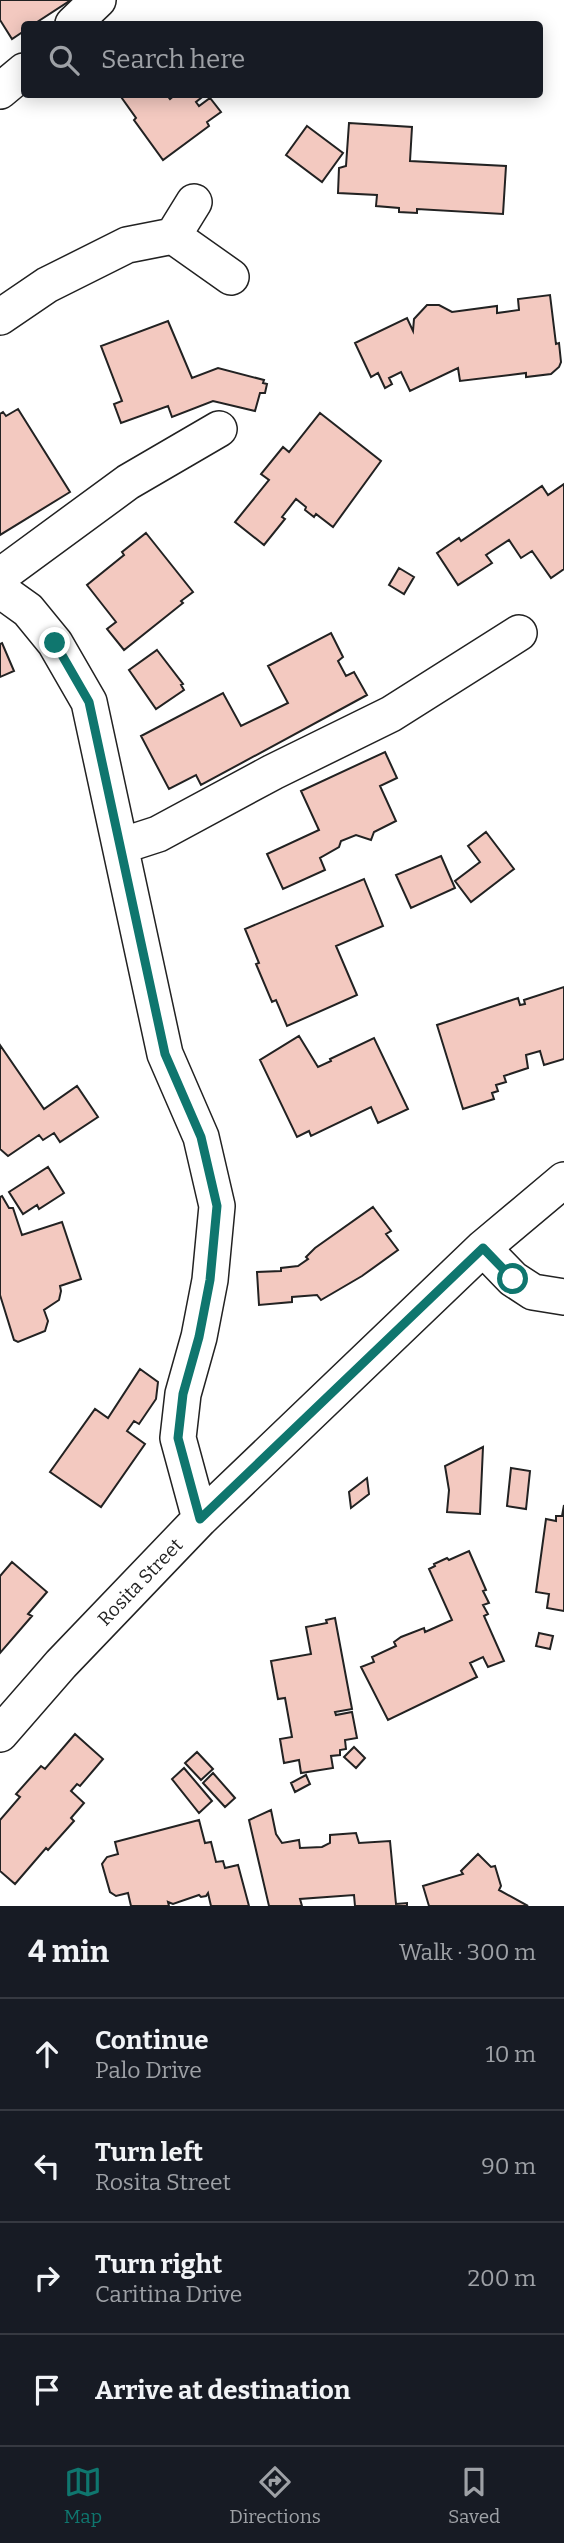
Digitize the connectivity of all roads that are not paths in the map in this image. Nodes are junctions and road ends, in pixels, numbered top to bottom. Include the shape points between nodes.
1 (98, 0) edge
2 (76, 21) edge
3 (21, 74) edge
4 (0, 91) edge
5 (194, 202) dead end
6 (173, 236) junction
7 (231, 277) dead end
8 (0, 317) edge
9 (219, 429) dead end
10 (0, 576) edge
11 (0, 590) edge
12 (519, 634) dead end
13 (121, 846) junction
14 (564, 1180) edge
15 (483, 1248) junction
16 (564, 1297) edge
17 (200, 1519) junction
18 (0, 1734) edge

1 - 2 street
3 - 4 street
5 - 6 street
6 - 7 street
6 - 8 street via 127,245 47,285
9 - 10 street via 128,482
11 - 13 street via 28,610 55,643 89,702
12 - 13 street via 391,714 158,834
13 - 17 street via 165,1054 201,1137 217,1206 210,1280 183,1394 178,1438
14 - 15 street, Rosita Street
15 - 16 street via 533,1292
15 - 17 street, Rosita Street
17 - 18 street, Rosita Street

